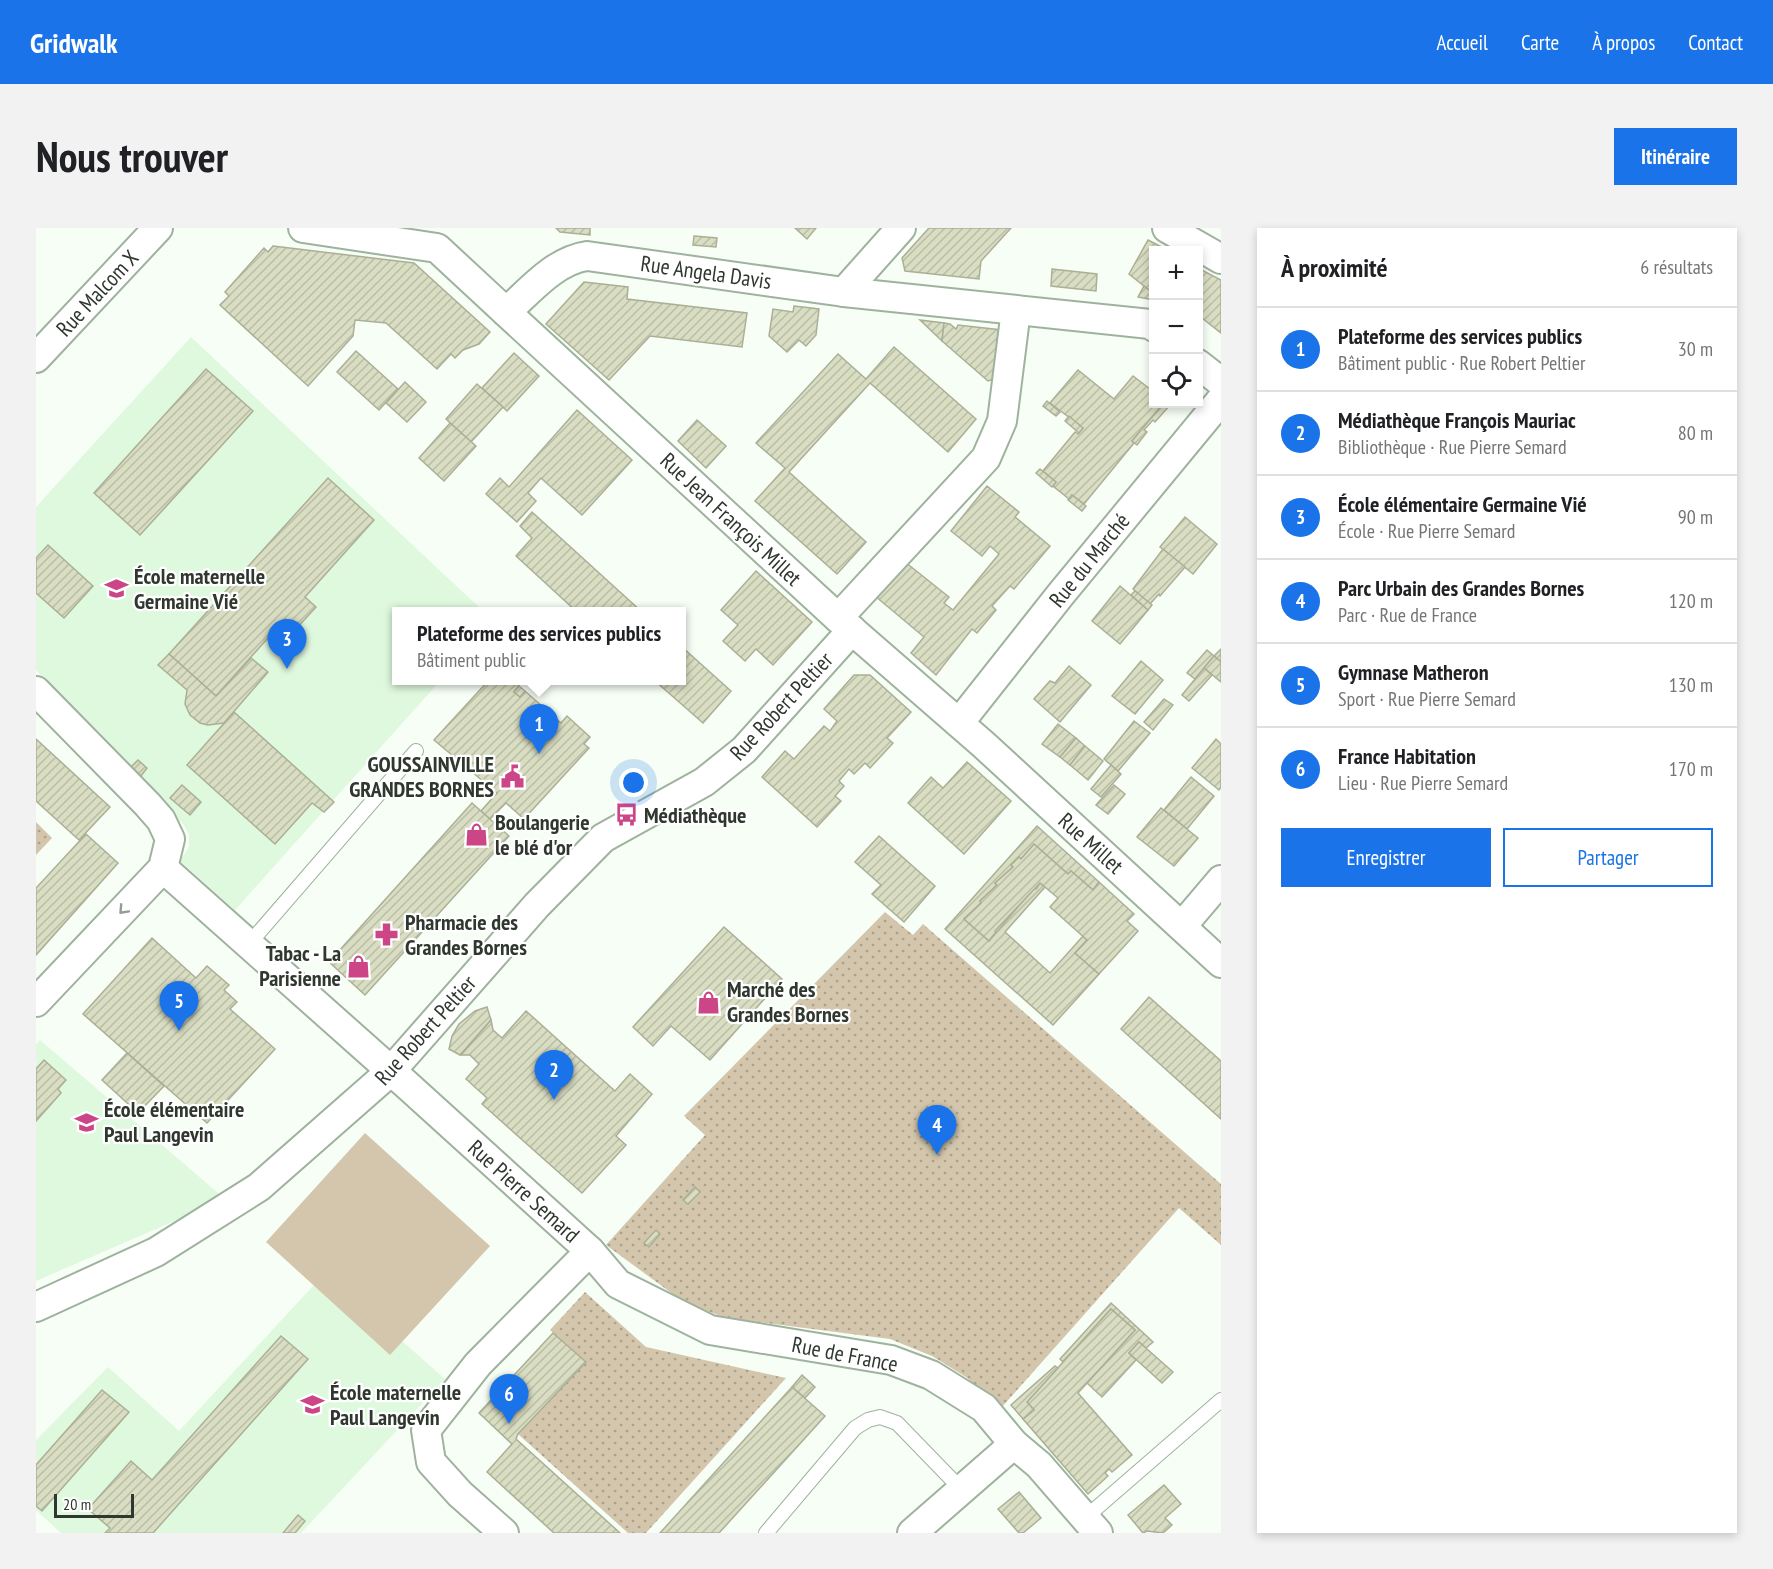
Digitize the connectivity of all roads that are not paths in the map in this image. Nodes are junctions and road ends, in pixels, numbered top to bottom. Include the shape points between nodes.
1 (158, 228) edge
2 (303, 228) edge
3 (901, 228) edge
4 (1167, 228) edge
5 (390, 234) edge
6 (1221, 259) edge
7 (844, 292) junction
8 (1016, 310) junction
9 (506, 312) junction
10 (1149, 324) edge
11 (36, 358) edge
12 (1203, 368) edge
13 (1221, 382) edge
14 (1221, 400) edge
15 (845, 624) junction
16 (36, 691) edge
17 (959, 723) junction
18 (416, 751) dead end
19 (163, 868) junction
20 (1221, 880) edge
21 (1182, 926) junction
22 (248, 945) junction
23 (1221, 963) edge
24 (36, 1002) edge
25 (391, 1071) junction
26 (590, 1251) junction
27 (36, 1306) edge
28 (1221, 1400) edge
29 (1014, 1444) junction
30 (961, 1489) junction
31 (1091, 1526) edge
32 (504, 1533) edge
33 (766, 1533) edge
34 (912, 1533) edge

1 - 11 street, Rue Malcom X
2 - 5 street
3 - 7 street
4 - 6 street
5 - 9 street via 436,248
7 - 8 street, Rue Angela Davis
7 - 9 street, Rue Angela Davis via 587,256 560,264
8 - 10 street, Rue Angela Davis
8 - 15 street via 1002,422 986,458
9 - 15 street, Rue Jean François Millet
12 - 13 street
14 - 17 street, Rue du Marché
15 - 17 street, Rue Jean François Millet
15 - 25 street, Rue Robert Peltier via 744,750 704,782 603,838 537,904
16 - 19 street via 162,820 170,839
17 - 21 street, Rue Millet
18 - 22 lane
19 - 22 street, Rue Pierre Semard
19 -> 24 street
20 - 21 street
21 - 23 street, Rue Millet
22 - 25 street, Rue Pierre Semard
25 - 26 street, Rue Pierre Semard
25 - 27 street, Rue Robert Peltier via 259,1187 156,1252
26 - 29 street, Rue de France via 618,1284 710,1330 891,1360 931,1376 984,1408
26 - 32 street, Rue Pierre Semard via 478,1364 426,1430 431,1462
28 - 31 lane
29 - 30 street
29 - 31 street, Rue de France via 1039,1466
30 - 33 lane via 897,1423 880,1417 855,1428
30 - 34 street

